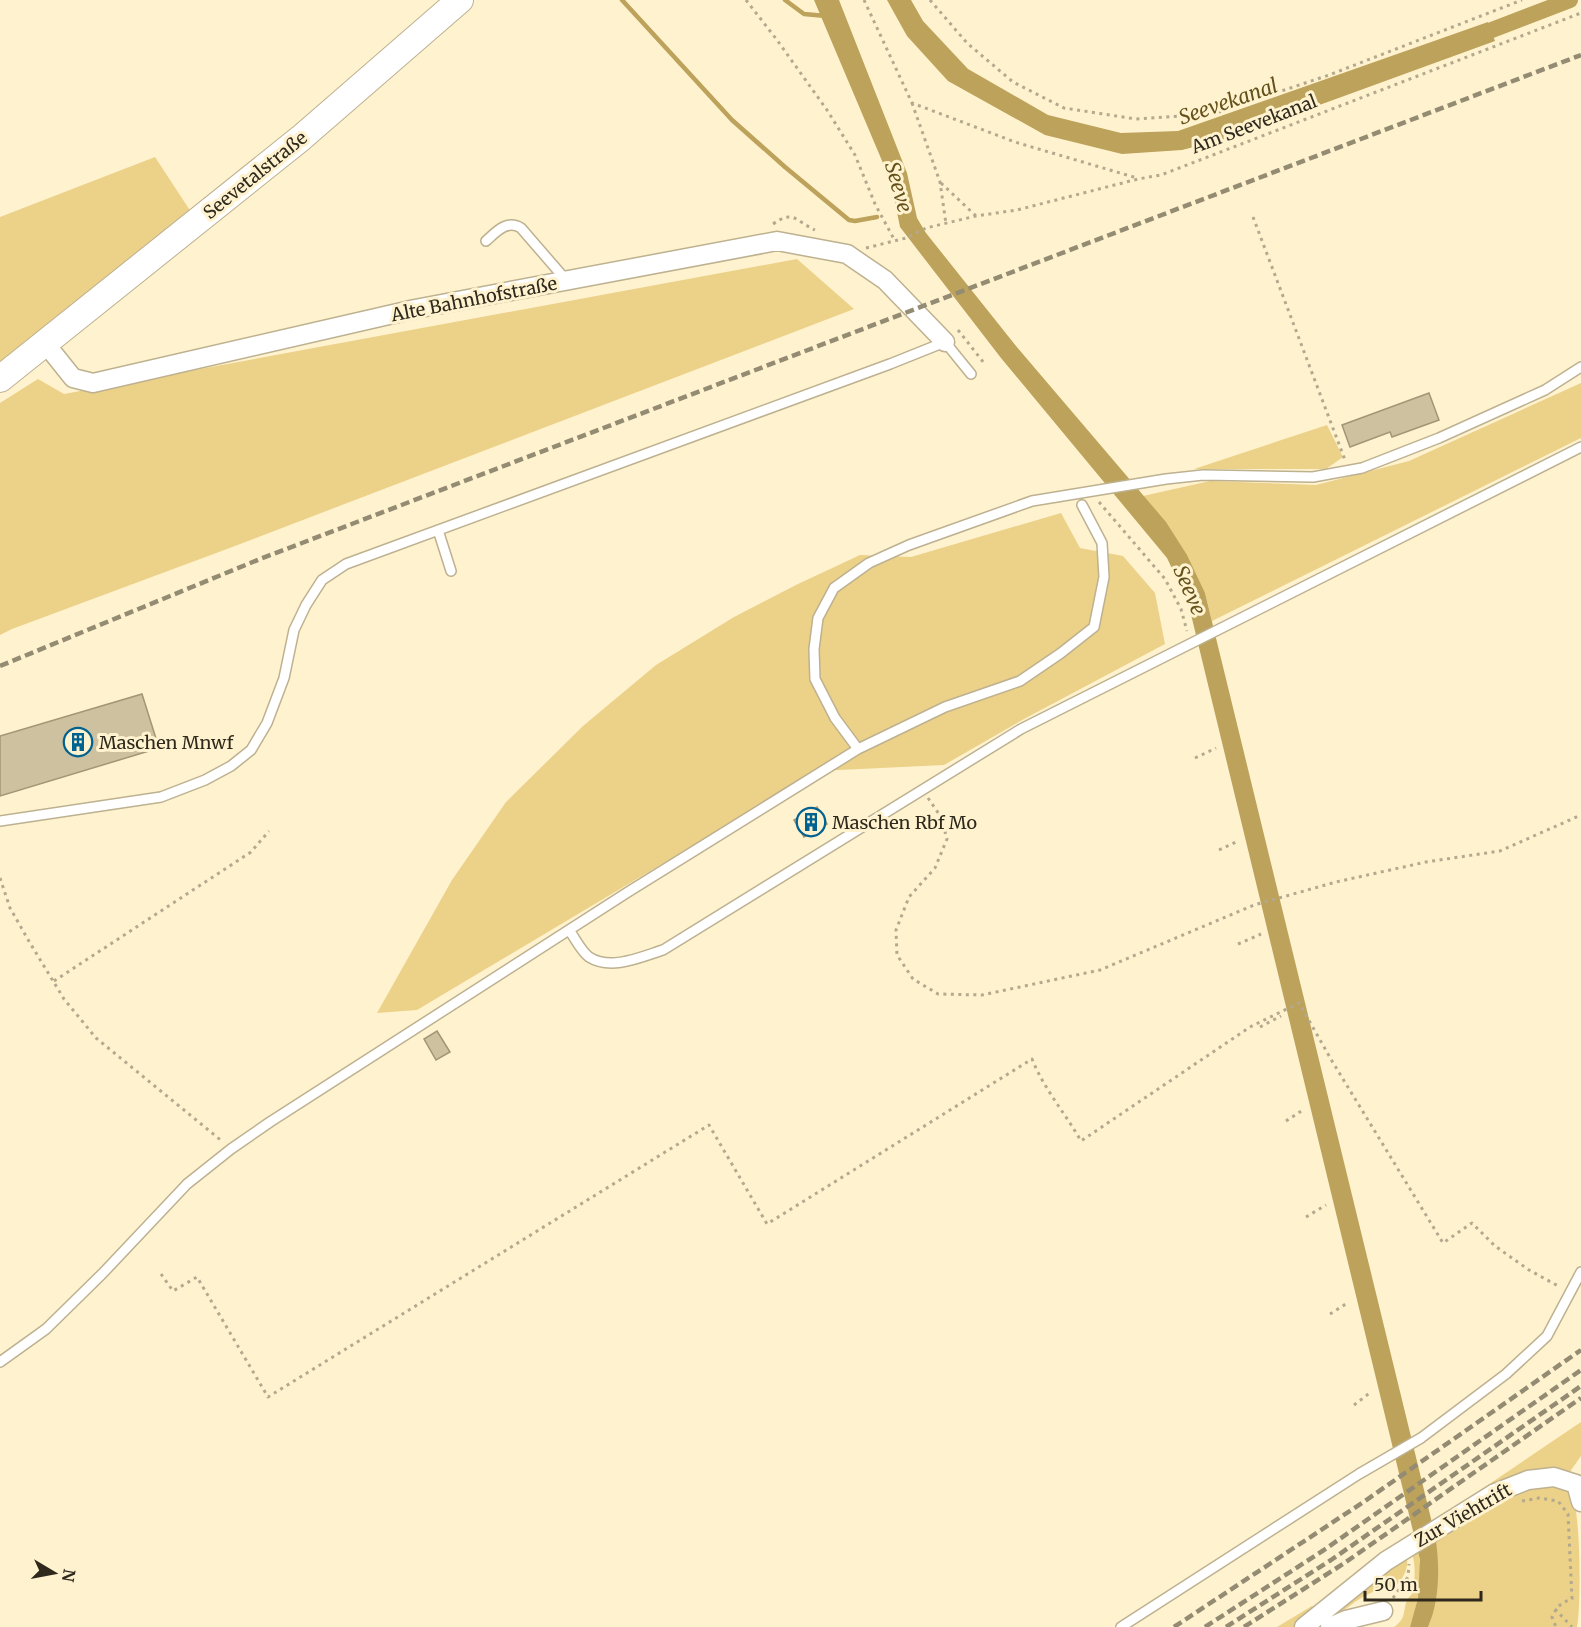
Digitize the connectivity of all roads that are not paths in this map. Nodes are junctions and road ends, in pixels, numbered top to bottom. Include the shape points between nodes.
1 (460, 0) edge
2 (486, 242) dead end
3 (566, 280) junction
4 (945, 342) junction
5 (45, 344) junction
6 (1581, 367) edge
7 (971, 374) dead end
8 (0, 379) edge
9 (1581, 447) edge
10 (1082, 505) dead end
11 (438, 530) junction
12 (451, 571) dead end
13 (858, 749) junction
14 (0, 821) edge
15 (569, 930) junction
16 (1581, 1272) edge
17 (0, 1362) edge
18 (1581, 1502) edge
19 (1383, 1611) road end
20 (1121, 1627) edge
21 (1304, 1627) edge
22 (1330, 1627) edge

1 - 5 main road, Seevetalstraße via 301,138
2 - 3 lane via 505,226 516,225
3 - 4 street, Alte Bahnhofstraße via 777,241 847,254 885,280
3 - 5 street, Alte Bahnhofstraße via 415,309 93,383 73,378
4 - 7 lane
4 - 11 lane
5 - 8 main road
6 - 13 lane via 1545,390 1362,468 1313,477 1166,479 1032,501 869,563 834,588 818,618 814,649 815,679 835,718
9 - 15 lane via 1021,729 663,950 629,962 603,963 588,956
10 - 13 lane via 1102,543 1104,577 1094,627 1020,681 945,707
11 - 12 lane
11 - 14 lane via 346,564 322,580 294,630 284,678 267,723 250,750 231,766 160,797
13 - 15 lane
15 - 17 lane via 231,1149 187,1184 46,1329
16 - 20 lane via 1547,1336 1506,1374 1421,1438
18 - 21 street, Zur Viehtrift via 1577,1481 1554,1477 1528,1480 1495,1493 1386,1560
19 - 22 street

